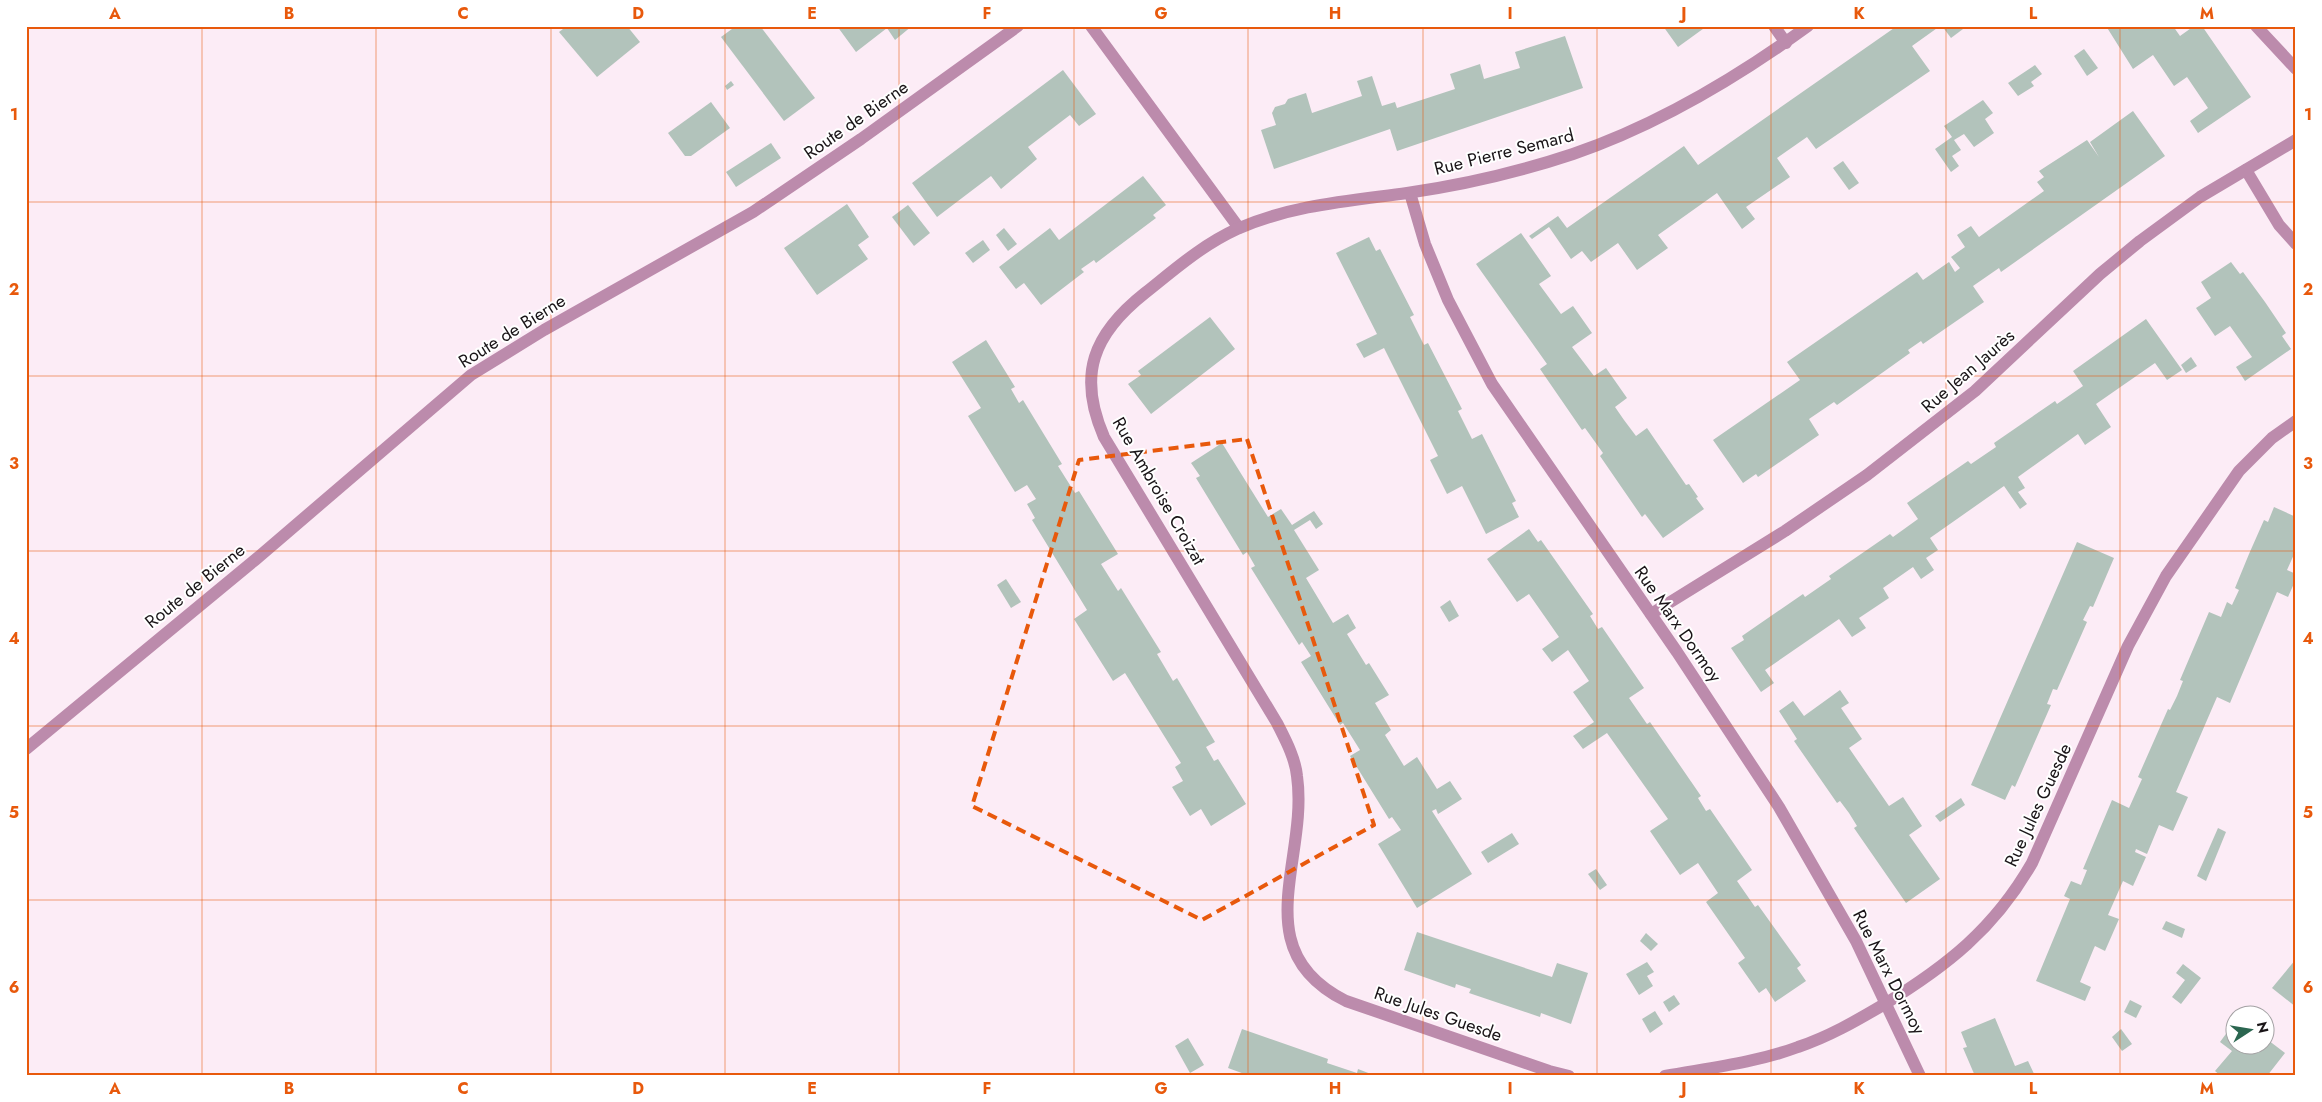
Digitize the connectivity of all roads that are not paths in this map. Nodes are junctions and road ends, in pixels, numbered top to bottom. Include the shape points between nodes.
1 (1018, 26) edge
2 (1091, 26) edge
3 (1774, 26) edge
4 (1808, 26) edge
5 (2256, 26) edge
6 (1786, 43) junction
7 (2296, 68) edge
8 (2296, 140) edge
9 (2246, 170) junction
10 (1410, 193) junction
11 (1239, 228) junction
12 (2296, 244) edge
13 (2296, 421) edge
14 (1651, 614) junction
15 (26, 749) edge
16 (1305, 970) joint
17 (1886, 1003) junction
18 (1568, 1076) edge
19 (1664, 1076) edge
20 (1920, 1076) edge

1 - 15 street, Route de Bierne via 753,212 522,343 471,376
2 - 11 street
3 - 6 street
4 - 6 street, Rue Pierre Semard
5 - 7 street
6 - 10 street, Rue Pierre Semard via 1698,98 1653,122 1597,145 1520,170
8 - 9 street, Rue Jean Jaurès
9 - 12 street via 2279,225
9 - 14 street, Rue Jean Jaurès via 2182,208 2140,241 1975,390 1882,464 1785,532
10 - 11 street, Rue Pierre Semard via 1319,204
10 - 14 street, Rue Marx Dormoy via 1425,244 1448,300 1488,378
11 - 16 street, Rue Ambroise Croizat via 1187,260 1119,316 1107,331 1093,364 1091,399 1104,437 1277,723 1293,759 1298,812 1286,902 1296,954
13 - 17 street, Rue Jules Guesde via 2272,438 2240,471 2166,576 2128,646 2044,841 2022,882 1964,949 1927,978
14 - 17 street, Rue Marx Dormoy via 1780,807 1824,882
16 - 18 street, Rue Jules Guesde via 1318,984 1346,1001
17 - 19 street, Rue Jules Guesde via 1798,1047 1744,1062
17 - 20 street, Rue Marx Dormoy

